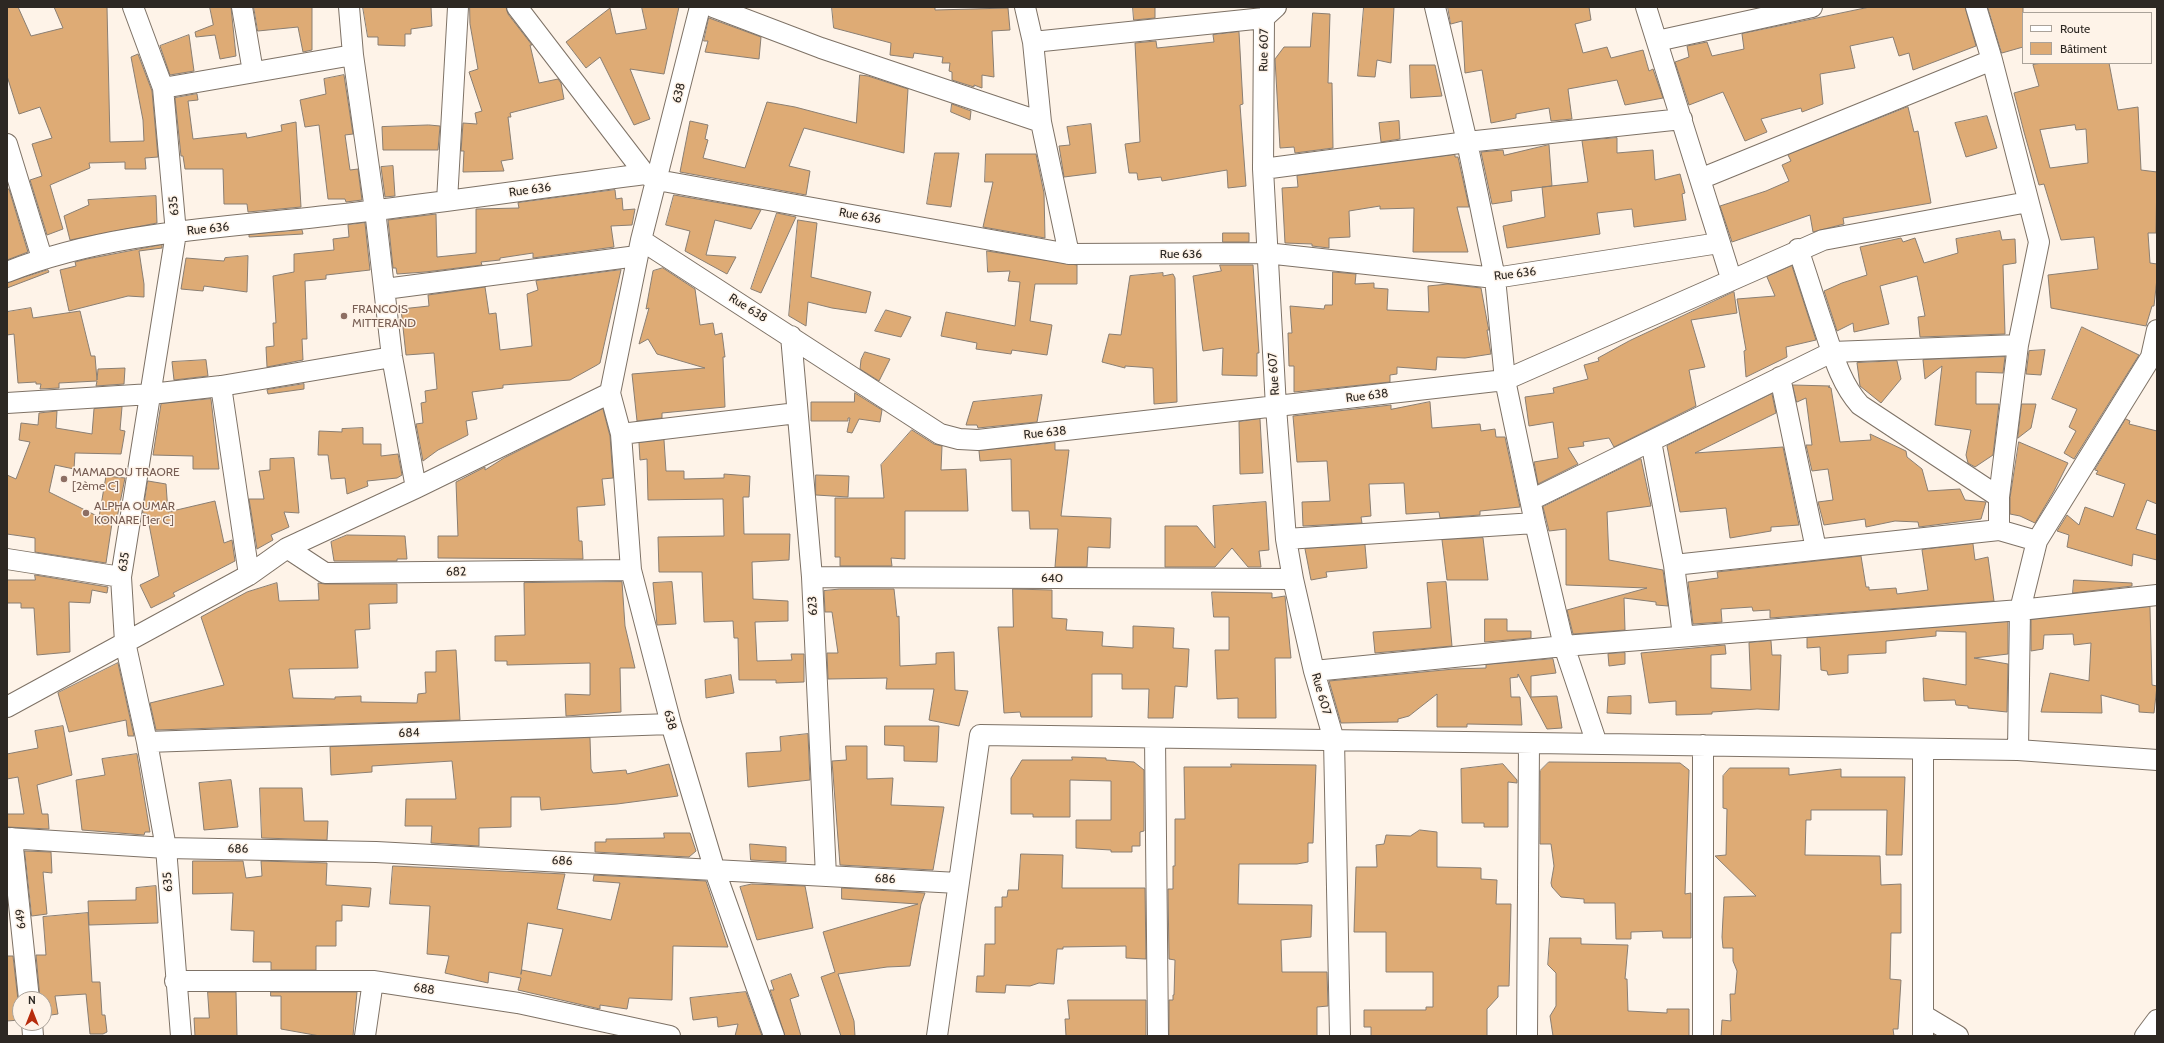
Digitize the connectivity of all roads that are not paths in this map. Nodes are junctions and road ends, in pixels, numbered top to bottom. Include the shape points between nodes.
1 (133, 7) edge
2 (242, 7) edge
3 (349, 7) edge
4 (458, 7) edge
5 (517, 7) edge
6 (700, 7) edge
7 (713, 7) edge
8 (1025, 7) edge
9 (1436, 7) edge
10 (1646, 7) edge
11 (1812, 7) edge
12 (1976, 7) edge
13 (1270, 13) edge
14 (1657, 40) junction
15 (1033, 42) junction
16 (353, 54) junction
17 (1992, 60) junction
18 (253, 72) junction
19 (163, 88) junction
20 (1682, 120) junction
21 (1041, 122) junction
22 (1467, 142) junction
23 (7, 144) edge
24 (1263, 169) junction
25 (651, 177) junction
26 (1700, 179) junction
27 (447, 201) junction
28 (2028, 202) junction
29 (375, 210) junction
30 (176, 232) junction
31 (1719, 243) junction
32 (639, 248) junction
33 (1798, 249) junction
34 (1266, 253) junction
35 (1069, 254) junction
36 (42, 258) junction
37 (7, 272) edge
38 (1495, 278) junction
39 (1731, 278) junction
40 (385, 289) junction
41 (2157, 330) edge
42 (791, 336) junction
43 (2018, 345) junction
44 (1832, 352) junction
45 (392, 357) junction
46 (1780, 377) junction
47 (1505, 380) junction
48 (221, 386) junction
49 (610, 393) junction
50 (151, 394) junction
51 (7, 403) edge
52 (1276, 407) junction
53 (797, 413) junction
54 (621, 434) junction
55 (1651, 441) junction
56 (416, 488) junction
57 (1999, 497) junction
58 (1531, 500) junction
59 (1535, 523) junction
60 (1999, 530) junction
61 (1286, 539) junction
62 (2037, 541) junction
63 (287, 548) junction
64 (1816, 549) junction
65 (7, 559) edge
66 (1674, 565) junction
67 (631, 570) junction
68 (249, 575) junction
69 (122, 576) junction
70 (812, 578) junction
71 (1293, 579) junction
72 (2157, 595) edge
73 (2020, 610) junction
74 (1683, 636) junction
75 (125, 642) junction
76 (1564, 646) junction
77 (1314, 671) junction
78 (7, 708) edge
79 (671, 724) junction
80 (1155, 738) junction
81 (1334, 740) junction
82 (147, 742) junction
83 (1529, 743) junction
84 (1597, 744) junction
85 (1703, 745) junction
86 (1924, 749) junction
87 (2018, 750) junction
88 (2157, 760) edge
89 (10, 838) edge
90 (166, 848) junction
91 (715, 871) junction
92 (826, 876) junction
93 (958, 883) junction
94 (175, 981) junction
95 (373, 981) junction
96 (28, 991) edge
97 (1923, 1015) junction
98 (644, 1033) edge
99 (180, 1036) edge
100 (365, 1036) edge
101 (670, 1036) edge
102 (774, 1036) edge
103 (937, 1036) edge
104 (1158, 1036) edge
105 (1340, 1036) edge
106 (1527, 1036) edge
107 (1703, 1036) edge
108 (1923, 1036) edge
109 (1958, 1036) edge

1 - 19 street, 635
2 - 18 street
3 - 16 street
4 - 27 street
5 - 25 street
6 - 25 street, 638
7 - 21 street via 820,48
8 - 15 street
9 - 22 street
10 - 14 street
11 - 14 street
12 - 17 street
13 - 15 street
13 - 24 street, Rue 607
14 - 20 street
15 - 21 street
16 - 18 street
16 - 29 street
17 - 26 street
17 - 28 street
18 - 19 street
19 - 30 street, 635
20 - 22 street
20 - 26 street
21 - 35 street
22 - 24 street
22 - 38 street
23 - 36 street
24 - 34 street, Rue 607
25 - 27 street, Rue 636
25 - 32 street, 638
25 - 35 street, Rue 636
26 - 31 street
27 - 29 street, Rue 636
28 - 33 street, Rue 638 via 1823,240
28 - 43 street via 2038,233 2039,251
29 - 30 street, Rue 636
29 - 40 street
30 - 36 street, Rue 636
30 - 50 street, 635
31 - 38 street, Rue 636
31 - 39 street
32 - 40 street
32 - 42 street, Rue 638
32 - 49 street, 638
33 - 39 street, Rue 638
33 - 44 street
34 - 35 street, Rue 636
34 - 38 street, Rue 636
34 - 52 street, Rue 607
36 - 37 street, Rue 636
38 - 47 street
39 - 47 street, Rue 638
40 - 45 street
41 - 62 street via 2151,357
42 - 52 street, Rue 638 via 940,434 959,439 978,440
42 - 53 street, 623
43 - 44 street
43 - 57 street
44 - 46 street
44 - 57 street via 1845,386 1860,405
45 - 48 street
45 - 56 street
46 - 55 street
46 - 64 street
47 - 52 street, Rue 638
47 - 58 street
48 - 50 street
48 - 68 street
49 - 54 street, 638
49 - 56 street
50 - 51 street
50 - 69 street, 635
52 - 61 street, Rue 607
53 - 54 street
53 - 70 street, 623
54 - 67 street, 638
55 - 58 street
55 - 66 street
56 - 63 street
57 - 60 street
58 - 59 street
59 - 61 street
59 - 76 street
60 - 62 street
60 - 64 street
61 - 71 street, Rue 607
62 - 73 street
63 - 67 street, 682 via 325,573
63 - 68 street
64 - 66 street
65 - 69 street
66 - 74 street
67 - 79 street, 638
68 - 75 street
69 - 75 street, 635
70 - 71 street, 640
70 - 92 street, 623
71 - 77 street, Rue 607
72 - 73 street
73 - 74 street
73 - 87 street
74 - 76 street
75 - 78 street
75 - 82 street, 635
76 - 77 street
76 - 84 street
77 - 81 street, Rue 607
79 - 82 street, 684
79 - 91 street, 638
80 - 81 street
80 - 93 street via 980,735
80 - 104 street
81 - 83 street
81 - 105 street, Rue 607
82 - 90 street, 635
83 - 84 street
83 - 106 street
84 - 85 street
85 - 86 street
85 - 107 street
86 - 87 street
86 - 97 street
87 - 88 street
89 - 90 street, 686
89 - 96 street, 649
90 - 91 street, 686 via 376,852
90 - 94 street, 635
91 - 92 street, 686
91 - 102 street, 638
92 - 93 street, 686
93 - 103 street
94 - 95 street, 688
94 - 99 street, 635
95 - 98 street, 688 via 518,1003
95 - 100 street
97 - 108 street
97 - 109 street
98 - 101 street, 688

